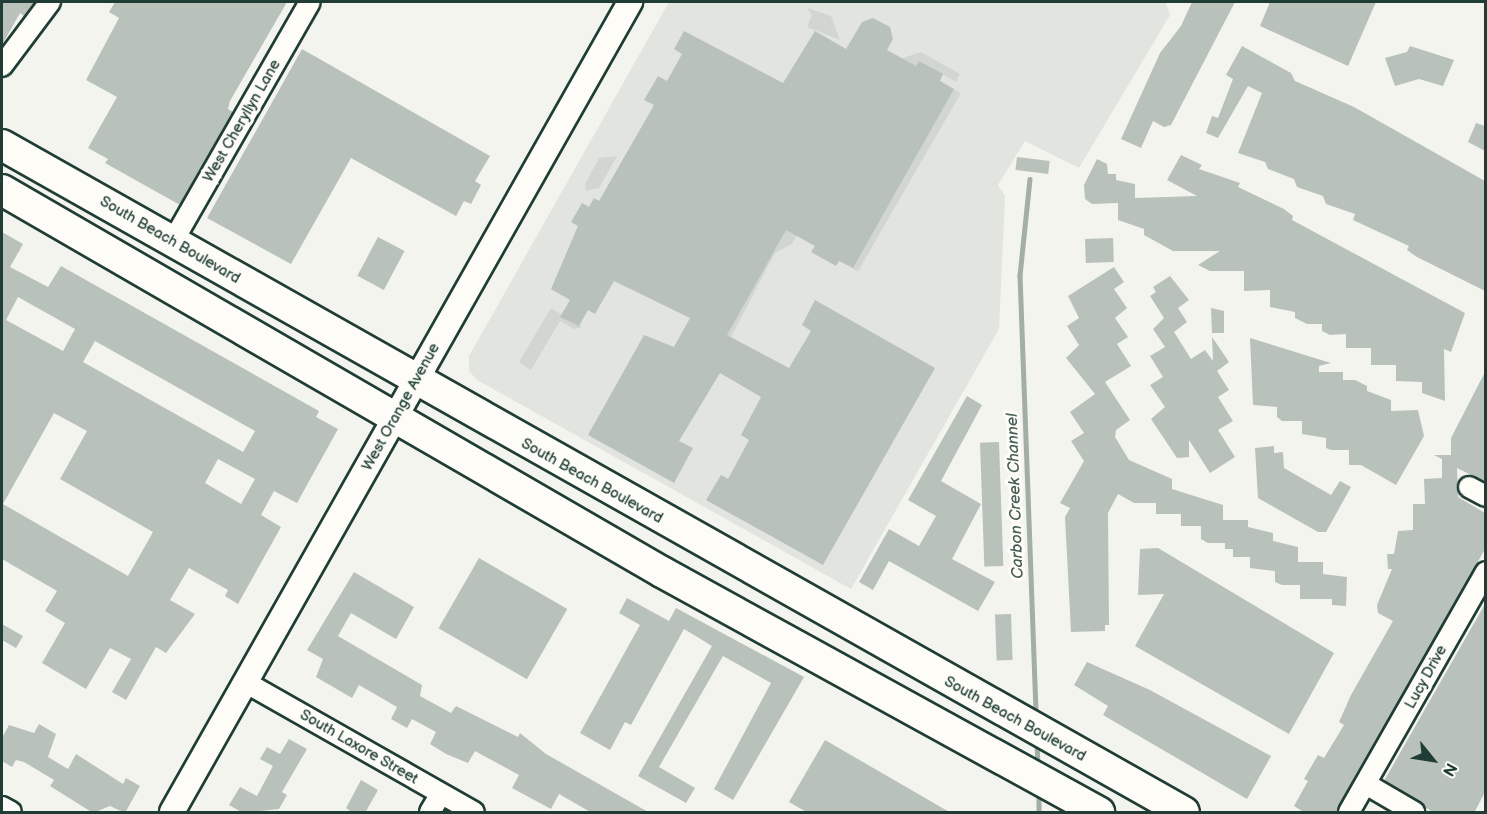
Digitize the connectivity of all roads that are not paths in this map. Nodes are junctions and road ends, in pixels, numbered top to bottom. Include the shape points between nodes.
1 (50, 2) edge
2 (310, 2) edge
3 (630, 2) edge
4 (2, 66) edge
5 (2, 144) edge
6 (2, 190) edge
7 (173, 241) junction
8 (416, 381) junction
9 (395, 417) junction
10 (1485, 572) edge
11 (245, 682) junction
12 (1366, 784) junction
13 (441, 794) junction
14 (2, 807) edge
15 (11, 813) edge
16 (172, 813) edge
17 (430, 813) edge
18 (474, 813) edge
19 (1099, 813) edge
20 (1184, 813) edge
21 (1349, 813) edge
22 (1414, 813) edge

1 - 4 street
2 - 7 street, West Cheryllyn Lane
3 - 8 street, West Orange Avenue
5 - 7 main road, South Beach Boulevard
6 - 9 main road
7 - 8 main road, South Beach Boulevard
8 - 9 street, West Orange Avenue
8 - 20 main road, South Beach Boulevard
9 - 11 street, West Orange Avenue
9 - 19 main road via 662,572
10 - 12 street, Lucy Drive
11 - 13 street, South Laxore Street
11 - 16 street, West Orange Avenue
12 - 21 street, Lucy Drive
12 - 22 street
13 - 17 street
13 - 18 street, South Laxore Street
14 - 15 street

